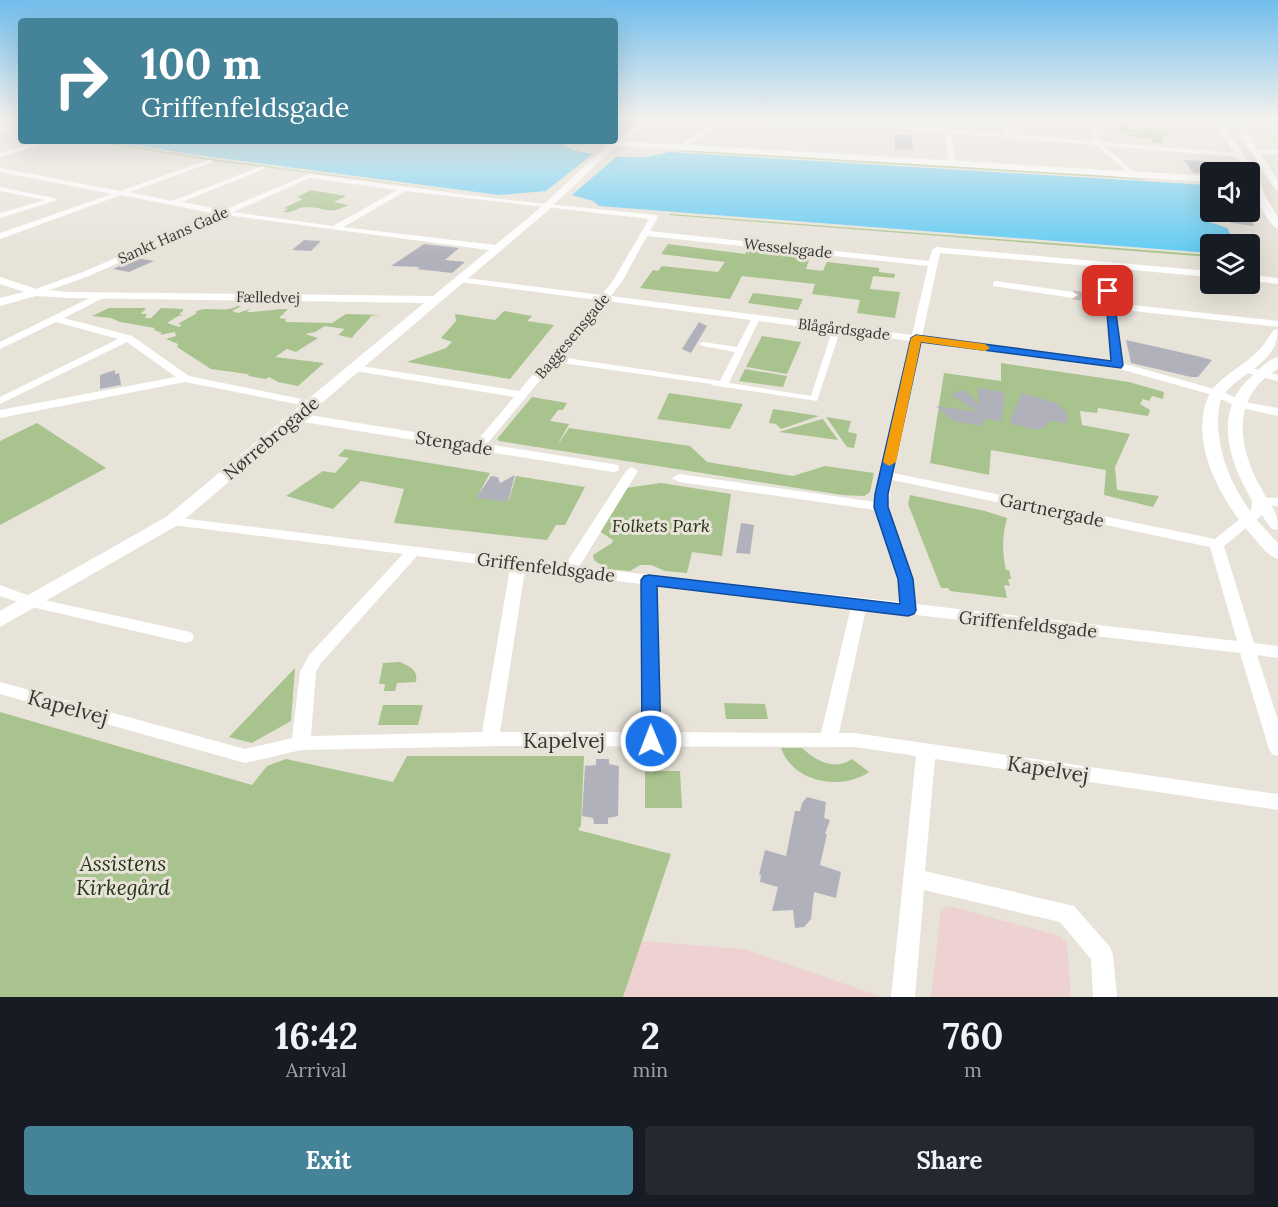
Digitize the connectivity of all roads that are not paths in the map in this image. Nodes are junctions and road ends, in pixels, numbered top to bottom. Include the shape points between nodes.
1 (199, 166) edge
2 (591, 166) edge
3 (977, 166) edge
4 (1123, 166) edge
5 (1265, 166) edge
6 (262, 168) dead end
7 (0, 170) edge
8 (1134, 175) junction
9 (26, 176) junction
10 (1166, 177) junction
11 (1200, 179) edge
12 (1200, 180) edge
13 (1277, 182) edge
14 (1260, 183) edge
15 (0, 184) edge
16 (1260, 185) edge
17 (0, 189) edge
18 (404, 189) junction
19 (120, 194) junction
20 (1260, 194) edge
21 (1277, 200) edge
22 (173, 203) junction
23 (542, 206) junction
24 (1270, 212) junction
25 (224, 213) junction
26 (0, 216) edge
27 (1278, 220) edge
28 (1278, 226) edge
29 (335, 228) junction
30 (645, 233) junction
31 (0, 236) edge
32 (495, 248) junction
33 (932, 264) junction
34 (1105, 264) junction
35 (1200, 273) edge
36 (460, 279) junction
37 (1260, 279) edge
38 (0, 280) edge
39 (1278, 281) edge
40 (996, 284) dead end
41 (36, 292) junction
42 (1073, 295) tunnel mouth
43 (100, 296) junction
44 (605, 297) junction
45 (1089, 297) tunnel mouth
46 (1109, 298) junction
47 (436, 300) junction
48 (0, 302) edge
49 (756, 318) junction
50 (56, 319) junction
51 (1278, 324) edge
52 (837, 328) junction
53 (1278, 333) edge
54 (128, 338) junction
55 (916, 338) junction
56 (703, 344) dead end
57 (0, 346) edge
58 (739, 350) junction
59 (554, 359) junction
60 (1117, 365) junction
61 (1248, 366) junction
62 (355, 368) junction
63 (1273, 371) edge
64 (185, 379) junction
65 (719, 384) junction
66 (523, 395) junction
67 (1221, 395) junction
68 (0, 401) edge
69 (311, 404) junction
70 (1241, 405) junction
71 (1278, 412) edge
72 (0, 414) edge
73 (297, 417) junction
74 (478, 447) junction
75 (612, 468) dead end
76 (632, 471) dead end
77 (886, 475) junction
78 (679, 478) dead end
79 (1258, 500) junction
80 (1278, 502) edge
81 (881, 507) junction
82 (1248, 521) junction
83 (171, 522) junction
84 (1278, 525) edge
85 (1217, 544) junction
86 (414, 551) junction
87 (1278, 553) edge
88 (518, 564) junction
89 (569, 571) junction
90 (649, 580) junction
91 (0, 590) edge
92 (32, 602) junction
93 (859, 604) junction
94 (908, 610) junction
95 (0, 620) edge
96 (186, 638) dead end
97 (1248, 649) junction
98 (1278, 652) edge
99 (0, 688) edge
100 (490, 740) junction
101 (651, 741) junction
102 (828, 741) junction
103 (300, 743) junction
104 (1278, 749) edge
105 (926, 752) junction
106 (1278, 802) edge
107 (915, 878) junction
108 (903, 997) edge
109 (1105, 997) edge

1 - 19 street
2 - 23 street, Nørrebrogade
3 - 8 street
4 - 8 street
5 - 13 street
6 - 22 street
7 - 9 street
8 - 10 street
9 - 15 street
9 - 19 street
10 - 11 street
10 - 12 street
13 - 14 street
16 - 21 street via 1268,187
17 - 26 street via 54,200
18 - 23 street
18 - 25 street, Sankt Hans Gade via 309,176
18 - 29 street
19 - 22 street
19 - 31 street
20 - 24 street
22 - 25 street
23 - 30 street, Baggesensgade via 654,217
23 - 32 street, Nørrebrogade
24 - 27 street
24 - 28 street
25 - 29 street
25 - 41 street, Sankt Hans Gade
29 - 32 street
30 - 33 street, Wesselsgade
30 - 44 street, Baggesensgade
32 - 36 street, Nørrebrogade
33 - 34 street via 936,250
33 - 55 street
34 - 35 street
34 - 46 street
36 - 44 street, Blågårdsgade
36 - 47 street, Nørrebrogade
37 - 39 street
38 - 41 street
40 - 42 street
41 - 43 street, Fælledvej
41 - 48 street
43 - 47 street, Fælledvej
43 - 50 street
44 - 49 street, Blågårdsgade
44 - 59 street, Baggesensgade
45 - 46 street
46 - 51 street
46 - 60 street
47 - 62 street, Nørrebrogade
49 - 52 street, Blågårdsgade
49 - 58 street
50 - 54 street
50 - 57 street
52 - 55 street, Blågårdsgade
52 - 65 street via 814,399
53 - 61 street via 1265,352
54 - 64 street
54 - 68 street
55 - 60 street, Blågårdsgade
55 - 77 street
56 - 58 street
58 - 65 street
59 - 65 street
59 - 66 street, Baggesensgade
60 - 67 street, Blågårdsgade
61 - 63 street
61 - 67 street
62 - 66 street
62 - 69 street, Nørrebrogade
63 - 70 street via 1248,388
64 - 69 street
64 - 72 street
66 - 74 street, Baggesensgade
67 - 70 street, Blågårdsgade
67 - 82 street via 1211,412 1210,423 1216,459 1221,481
69 - 73 street, Nørrebrogade
70 - 71 street, Blågårdsgade
70 - 79 street via 1235,428 1237,445 1247,481
73 - 74 street, Stengade
73 - 83 street, Nørrebrogade
74 - 75 street, Stengade
76 - 89 street
77 - 81 street
77 - 85 street, Gartnergade
78 - 81 street
79 - 80 street
79 - 82 street via 1258,511
79 - 84 street
81 - 94 street via 906,579
82 - 85 street
82 - 87 street
83 - 86 street, Griffenfeldsgade
83 - 92 street, Nørrebrogade
85 - 97 street
86 - 88 street, Griffenfeldsgade
86 - 103 street via 315,658 308,672
88 - 89 street, Griffenfeldsgade
88 - 100 street
89 - 90 street, Griffenfeldsgade
90 - 93 street, Griffenfeldsgade
90 - 101 street
91 - 92 street
92 - 95 street, Nørrebrogade
92 - 96 street
93 - 94 street, Griffenfeldsgade
93 - 102 street
94 - 97 street, Griffenfeldsgade
97 - 98 street, Griffenfeldsgade
97 - 104 street
99 - 103 street, Kapelvej via 245,756
100 - 101 street, Kapelvej
100 - 103 street, Kapelvej
101 - 102 street, Kapelvej
102 - 105 street, Kapelvej via 855,740
105 - 106 street, Kapelvej
105 - 107 street
107 - 108 street
107 - 109 street via 1066,913 1102,955

